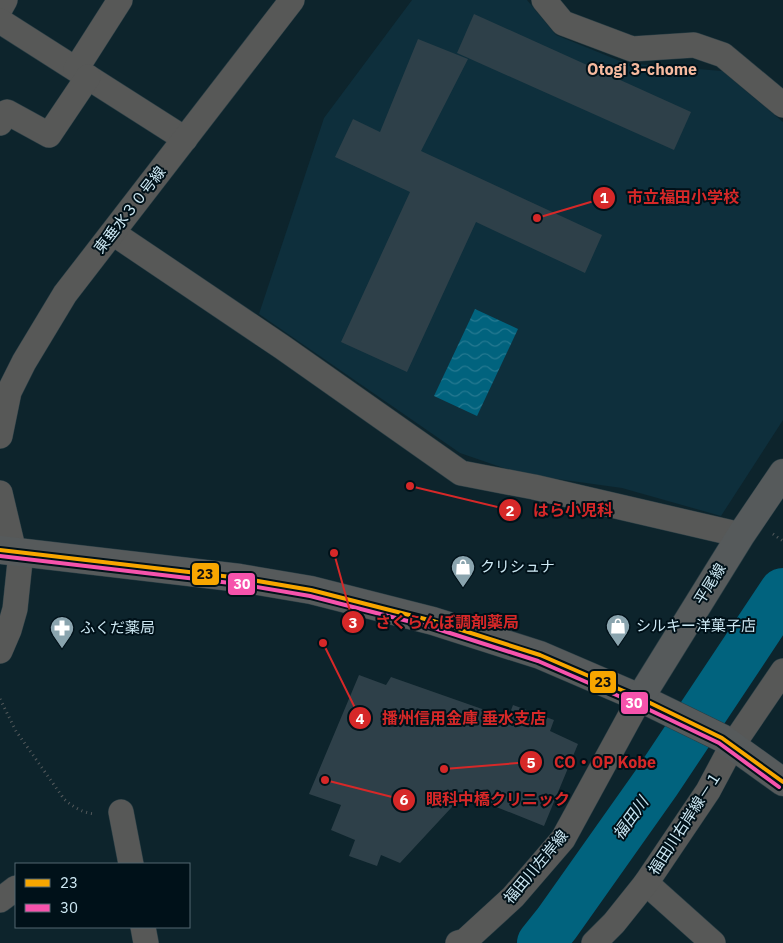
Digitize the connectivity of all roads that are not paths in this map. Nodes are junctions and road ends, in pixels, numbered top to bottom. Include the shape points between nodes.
1 (120, 0) edge
2 (292, 0) edge
3 (544, 0) edge
4 (3, 6) edge
5 (82, 73) junction
6 (783, 104) edge
7 (0, 123) edge
8 (185, 139) junction
9 (113, 232) junction
10 (24, 362) junction
11 (0, 370) edge
12 (0, 436) edge
13 (783, 473) edge
14 (0, 494) edge
15 (740, 535) junction
16 (12, 551) edge
17 (0, 652) edge
18 (783, 671) edge
19 (651, 703) junction
20 (727, 742) junction
21 (783, 782) edge
22 (121, 812) road end
23 (131, 863) edge
24 (646, 883) junction
25 (15, 889) edge
26 (0, 900) edge
27 (143, 928) edge
28 (146, 943) edge
29 (458, 943) edge
30 (594, 943) edge
31 (713, 943) edge

1 - 5 street
2 - 8 street, 東垂水３０号線
3 - 6 street via 563,23 632,48 694,45 723,55
4 - 5 street
5 - 7 street via 50,135 7,112
5 - 8 street
8 - 9 street, 東垂水３０号線
9 - 10 street, 東垂水３０号線 via 64,294
9 - 15 street via 461,473
10 - 11 street
10 - 12 street, 東垂水３０号線 via 9,392
13 - 15 street, 平尾線
14 - 16 street
15 - 19 street, 平尾線
16 - 17 street via 15,609
16 - 19 street via 240,578 311,590 433,621 540,655
18 - 20 street, 福田川右岸線－１
19 - 20 street
19 - 29 street, 福田川左岸線 via 562,839 513,897 465,941
20 - 21 street
20 - 24 street, 福田川右岸線－１ via 708,791
22 - 23 street
24 - 30 street, 福田川右岸線－１
24 - 31 street
25 - 26 street
27 - 28 street

